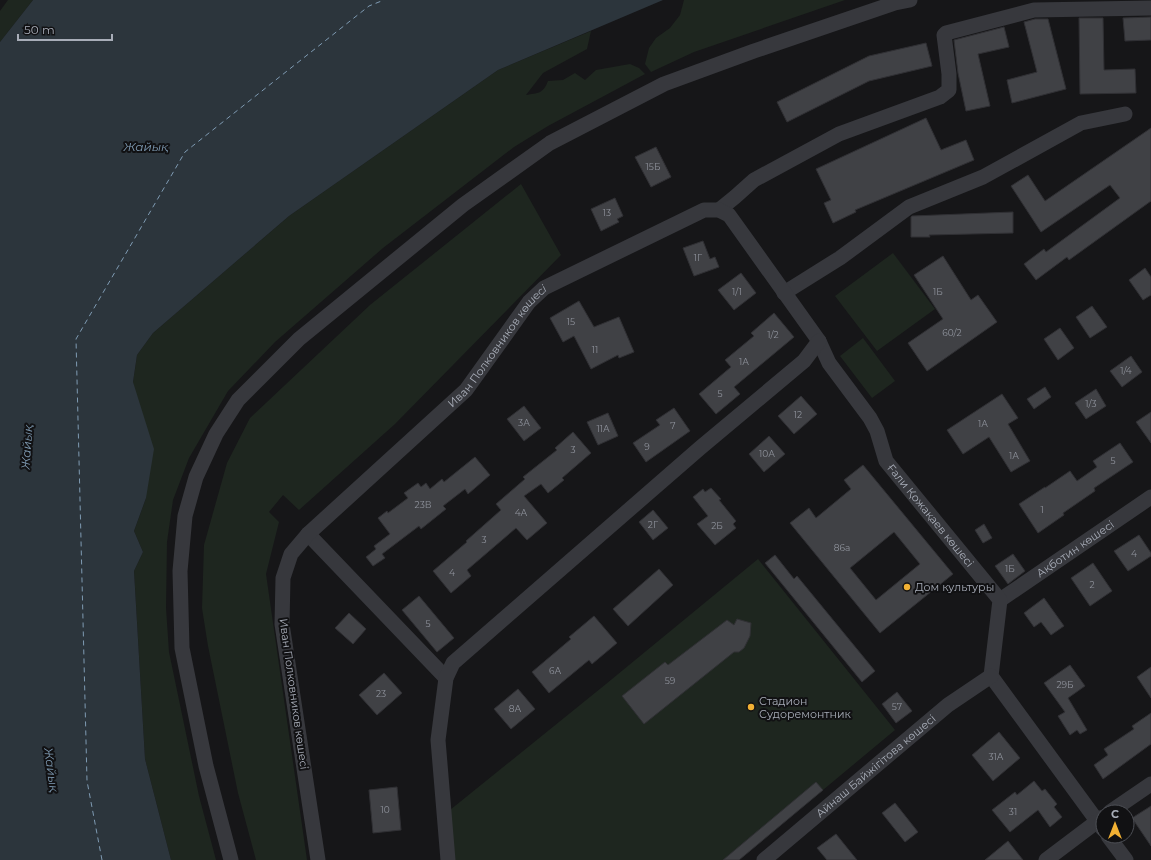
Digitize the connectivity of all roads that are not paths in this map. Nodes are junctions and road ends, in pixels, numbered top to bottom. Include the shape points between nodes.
1 (910, 0) edge
2 (1151, 8) edge
3 (1125, 114) dead end
4 (719, 210) junction
5 (784, 293) junction
6 (819, 341) junction
7 (1151, 497) edge
8 (308, 534) junction
9 (1000, 600) junction
10 (991, 676) junction
11 (446, 678) junction
12 (1151, 784) edge
13 (1122, 804) edge
14 (1095, 814) edge
15 (1095, 826) edge
16 (1114, 844) edge
17 (230, 860) edge
18 (318, 860) edge
19 (448, 860) edge
20 (764, 860) edge
21 (1046, 860) edge
22 (1126, 860) edge

1 - 17 street via 754,51 664,84 550,143 463,205 299,339 238,400 216,434 196,477 185,516 180,571 182,648 206,766
2 - 4 street via 1034,10 946,33 944,35 949,90 940,97 839,134 754,180
3 - 5 street via 1081,123 983,177 909,207 840,258
4 - 5 street, Ғали Қожақаев көшесі via 729,215
4 - 8 street, Иван Полковников көшесі via 704,210 544,288 529,302 466,390
5 - 6 street, Ғали Қожақаев көшесі
6 - 9 street, Ғали Қожақаев көшесі via 829,363 870,418 877,431 886,461
6 - 11 street via 804,361 453,663
7 - 9 street, Ақботин көшесі
8 - 11 street
8 - 18 street, Иван Полковников көшесі via 291,554 283,578 282,624
9 - 10 street
10 - 14 street
10 - 20 street, Айнаш Байжігітова көшесі via 948,705
11 - 19 street via 438,740
12 - 13 street
15 - 21 street
16 - 22 street

